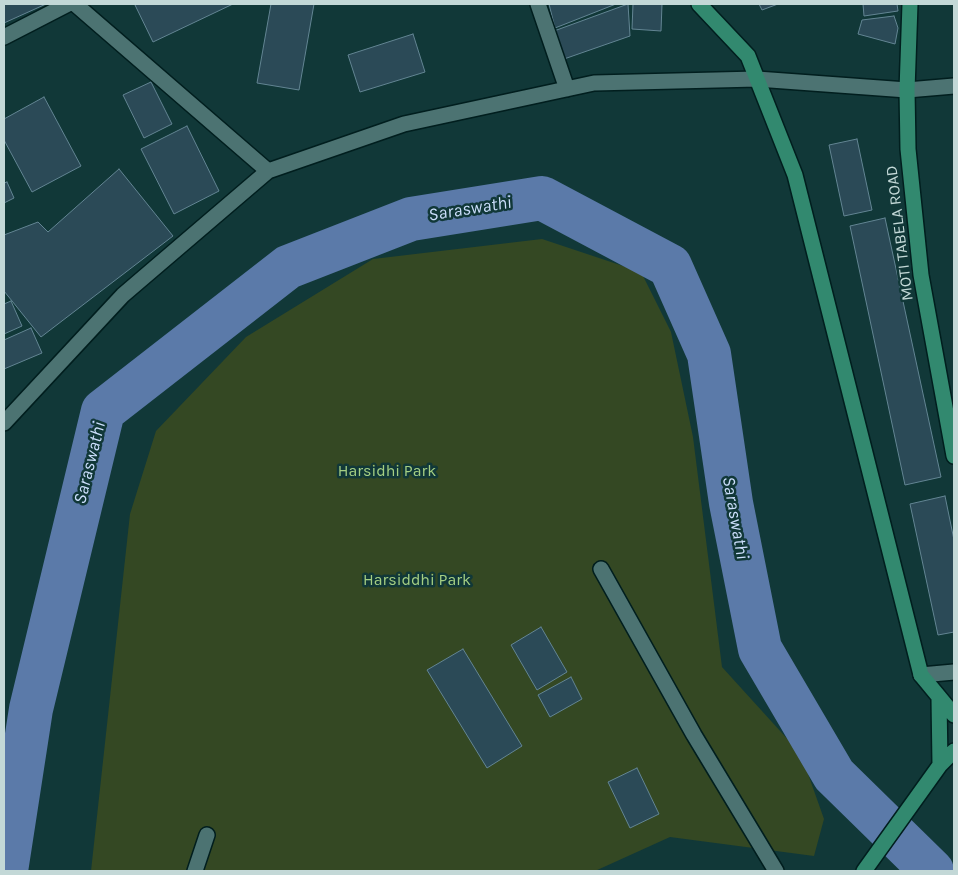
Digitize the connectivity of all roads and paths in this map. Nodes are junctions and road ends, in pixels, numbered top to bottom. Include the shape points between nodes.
1 (68, 4) edge
2 (75, 4) edge
3 (538, 4) edge
4 (699, 4) edge
5 (910, 4) edge
6 (4, 37) edge
7 (757, 80) junction
8 (954, 86) edge
9 (567, 88) junction
10 (906, 90) junction
11 (268, 172) junction
12 (4, 423) edge
13 (954, 456) edge
14 (601, 569) dead end
15 (954, 672) edge
16 (921, 676) junction
17 (939, 698) junction
18 (954, 716) edge
19 (954, 751) edge
20 (940, 765) junction
21 (207, 835) dead end
22 (195, 871) edge
23 (776, 871) edge
24 (864, 871) edge

1 - 6 street
2 - 11 street
3 - 9 street
4 - 7 main road via 748,56
5 - 10 main road, MOTI TABELA ROAD
7 - 9 street via 594,83
7 - 10 street
7 - 16 main road via 795,175
8 - 10 street
9 - 11 street via 404,124
10 - 13 main road, MOTI TABELA ROAD via 908,149 921,275
11 - 12 street via 123,296
14 - 23 street
15 - 16 street
16 - 17 main road
17 - 18 main road
17 - 20 main road
19 - 20 main road
20 - 24 main road
21 - 22 street

